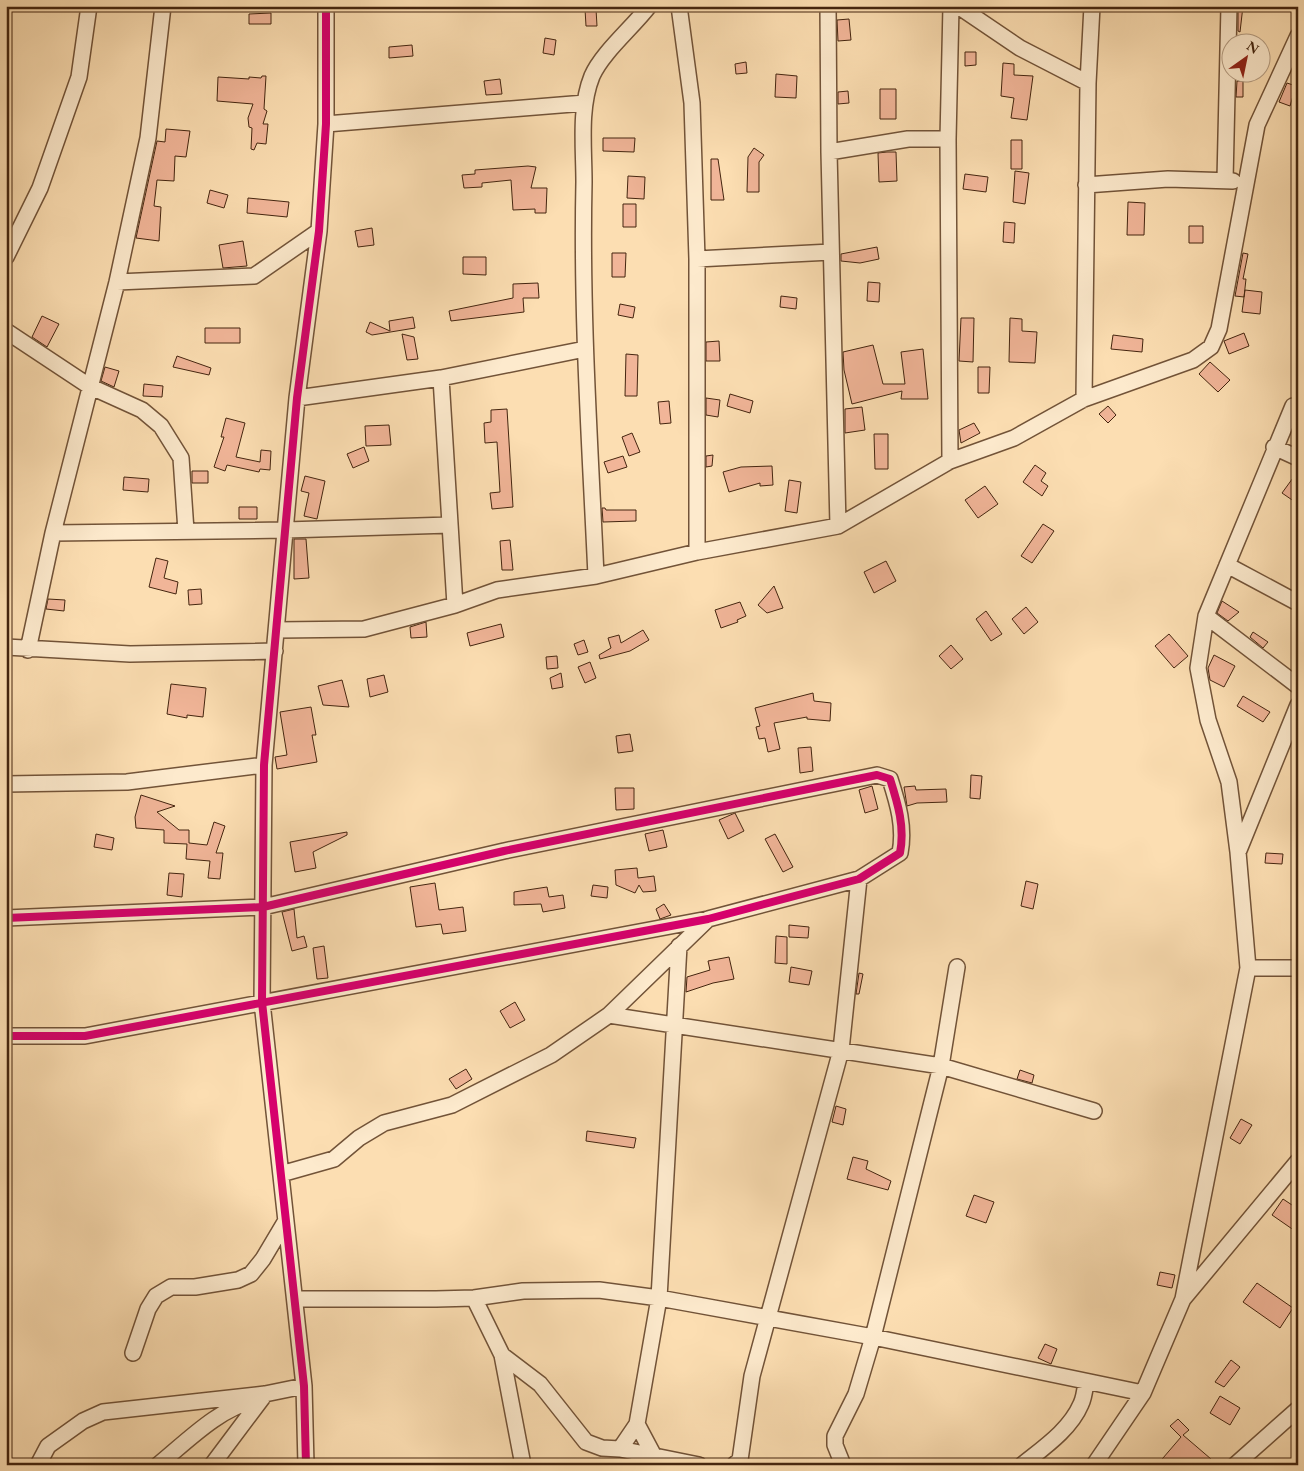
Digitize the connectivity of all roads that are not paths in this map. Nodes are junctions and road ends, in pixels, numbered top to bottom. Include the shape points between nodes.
1 (89, 6) edge
2 (163, 6) edge
3 (326, 6) edge
4 (649, 6) edge
5 (679, 6) edge
6 (828, 6) edge
7 (951, 6) edge
8 (958, 6) edge
9 (1092, 6) edge
10 (1229, 6) edge
11 (1298, 36) edge
12 (1088, 83) junction
13 (585, 103) junction
14 (326, 124) junction
15 (948, 139) junction
16 (829, 152) junction
17 (1225, 180) junction
18 (1248, 182) junction
19 (1086, 185) junction
20 (318, 231) junction
21 (831, 252) junction
22 (6, 257) edge
23 (697, 259) junction
24 (117, 282) junction
25 (6, 331) edge
26 (585, 349) junction
27 (440, 378) junction
28 (89, 386) junction
29 (297, 398) junction
30 (1084, 399) junction
31 (1293, 406) dead end
32 (1274, 447) junction
33 (1298, 458) edge
34 (950, 460) junction
35 (450, 525) junction
36 (838, 526) junction
37 (286, 530) junction
38 (186, 532) junction
39 (53, 533) junction
40 (697, 552) junction
41 (1227, 565) junction
42 (596, 576) junction
43 (1298, 603) edge
44 (455, 606) junction
45 (1206, 616) junction
46 (278, 630) junction
47 (6, 647) edge
48 (28, 650) junction
49 (275, 650) junction
50 (1298, 686) edge
51 (1298, 705) edge
52 (264, 765) junction
53 (6, 784) edge
54 (1238, 852) junction
55 (859, 879) junction
56 (263, 908) junction
57 (6, 918) edge
58 (708, 919) junction
59 (679, 946) junction
60 (957, 967) dead end
61 (1248, 968) junction
62 (1298, 968) edge
63 (262, 1002) junction
64 (609, 1015) junction
65 (676, 1026) junction
66 (6, 1036) edge
67 (841, 1050) junction
68 (941, 1066) junction
69 (1094, 1111) dead end
70 (1298, 1161) edge
71 (281, 1174) junction
72 (285, 1222) junction
73 (474, 1298) junction
74 (659, 1298) junction
75 (295, 1299) junction
76 (1183, 1299) junction
77 (768, 1319) junction
78 (873, 1336) junction
79 (133, 1353) dead end
80 (502, 1354) junction
81 (1086, 1382) junction
82 (304, 1386) junction
83 (1143, 1393) junction
84 (262, 1397) junction
85 (1298, 1409) edge
86 (637, 1424) junction
87 (620, 1449) junction
88 (654, 1456) junction
89 (38, 1465) edge
90 (158, 1465) edge
91 (212, 1465) edge
92 (306, 1465) edge
93 (522, 1465) edge
94 (699, 1465) edge
95 (734, 1465) edge
96 (842, 1465) edge
97 (1022, 1465) edge
98 (1094, 1465) edge
99 (1235, 1465) edge

1 - 22 street via 78,77 40,188
2 - 24 street via 148,138
3 - 14 street
4 - 13 street via 598,64
5 - 23 street via 692,104
6 - 16 street
7 - 15 street
8 - 12 street via 1020,48
9 - 12 street
10 - 17 street
11 - 18 street via 1258,125
12 - 19 street
13 - 14 street
13 - 26 street
14 - 20 street
15 - 16 street via 908,139
15 - 34 street
16 - 21 street
17 - 18 street
17 - 19 street via 1168,179
18 - 30 street via 1219,328 1211,347 1193,360
19 - 30 street
20 - 24 street via 254,276
20 - 29 street
21 - 23 street
21 - 36 street
23 - 40 street
24 - 28 street
25 - 28 street
26 - 27 street
26 - 42 street
27 - 29 street
27 - 35 street
28 - 38 street via 142,410 161,426 181,458
28 - 39 street
29 - 37 street
30 - 34 street via 1014,438
31 - 32 street
32 - 33 street
32 - 41 street
34 - 36 street
35 - 37 street
35 - 44 street
36 - 40 street
37 - 38 street
37 - 46 street
38 - 39 street
39 - 48 street
40 - 42 street
41 - 43 street
41 - 45 street
42 - 44 street via 497,590
44 - 46 street via 364,629
45 - 50 street
45 - 54 street via 1198,668 1208,720 1229,782
46 - 49 street
47 - 48 street
48 - 49 street via 130,654
49 - 52 street
51 - 54 street
52 - 53 street via 127,782
52 - 56 street
54 - 61 street
55 - 56 street via 900,852 903,838 900,808 890,780 877,775 504,851
55 - 58 street
55 - 67 street
56 - 57 street
56 - 63 street
58 - 59 street
58 - 63 street
59 - 64 street
59 - 65 street
60 - 68 street
61 - 62 street
61 - 76 street
63 - 66 street via 85,1036
63 - 71 street
64 - 65 street
64 - 71 street via 551,1055 452,1105 384,1123 334,1159
65 - 67 street
65 - 74 street
67 - 68 street
67 - 77 street
68 - 69 street
68 - 78 street
70 - 76 street
71 - 72 street
72 - 75 street
72 - 79 street via 251,1274 238,1280 203,1286 171,1287 156,1296 148,1309
73 - 74 street via 523,1291 599,1290
73 - 75 street
73 - 80 street
74 - 77 street
74 - 86 street
75 - 82 street
76 - 83 street
77 - 78 street
77 - 95 street via 752,1376 740,1460
78 - 81 street
78 - 96 street via 856,1394 835,1436
80 - 87 street via 540,1384 586,1442 602,1448
80 - 93 street
81 - 83 street
81 - 97 street via 1081,1404 1070,1422
82 - 84 street
82 - 92 street
83 - 98 street
84 - 89 street via 103,1412 83,1421 48,1446
84 - 90 street via 224,1414
84 - 91 street
85 - 99 street
86 - 87 street
86 - 88 street
87 - 88 street
88 - 94 street

